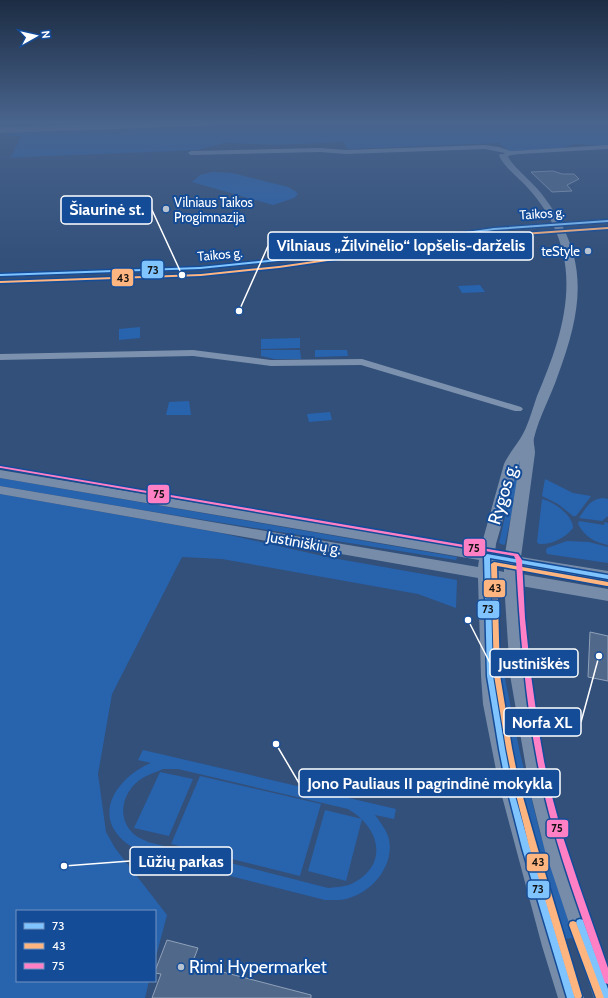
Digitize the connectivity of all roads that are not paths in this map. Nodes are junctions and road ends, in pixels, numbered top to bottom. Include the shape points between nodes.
1 (517, 168) edge
2 (608, 221) edge
3 (557, 224) junction
4 (0, 275) edge
5 (0, 357) edge
6 (518, 409) dead end
7 (527, 439) junction
8 (0, 474) edge
9 (0, 490) edge
10 (486, 566) junction
11 (512, 570) junction
12 (608, 577) edge
13 (608, 596) edge
14 (571, 998) edge
15 (607, 998) edge

1 - 3 main road, Rygos g.
2 - 3 street, Taikos g.
3 - 4 street, Taikos g. via 494,229 208,268
3 - 7 main road, Rygos g. via 571,267 571,311 562,347
5 - 6 street via 194,353 271,363 362,362
7 - 10 main road, Rygos g. via 511,464 488,544
7 - 11 main road, Rygos g. via 528,453
8 - 10 main road, Justiniškių g.
9 - 10 main road, Justiniškių g.
10 - 11 main road, Justiniškių g.
10 - 14 main road, Rygos g. via 490,676 509,785
11 - 12 main road, Justiniškių g.
11 - 13 main road, Justiniškių g.
11 - 15 main road, Rygos g. via 519,675 540,791 556,851

